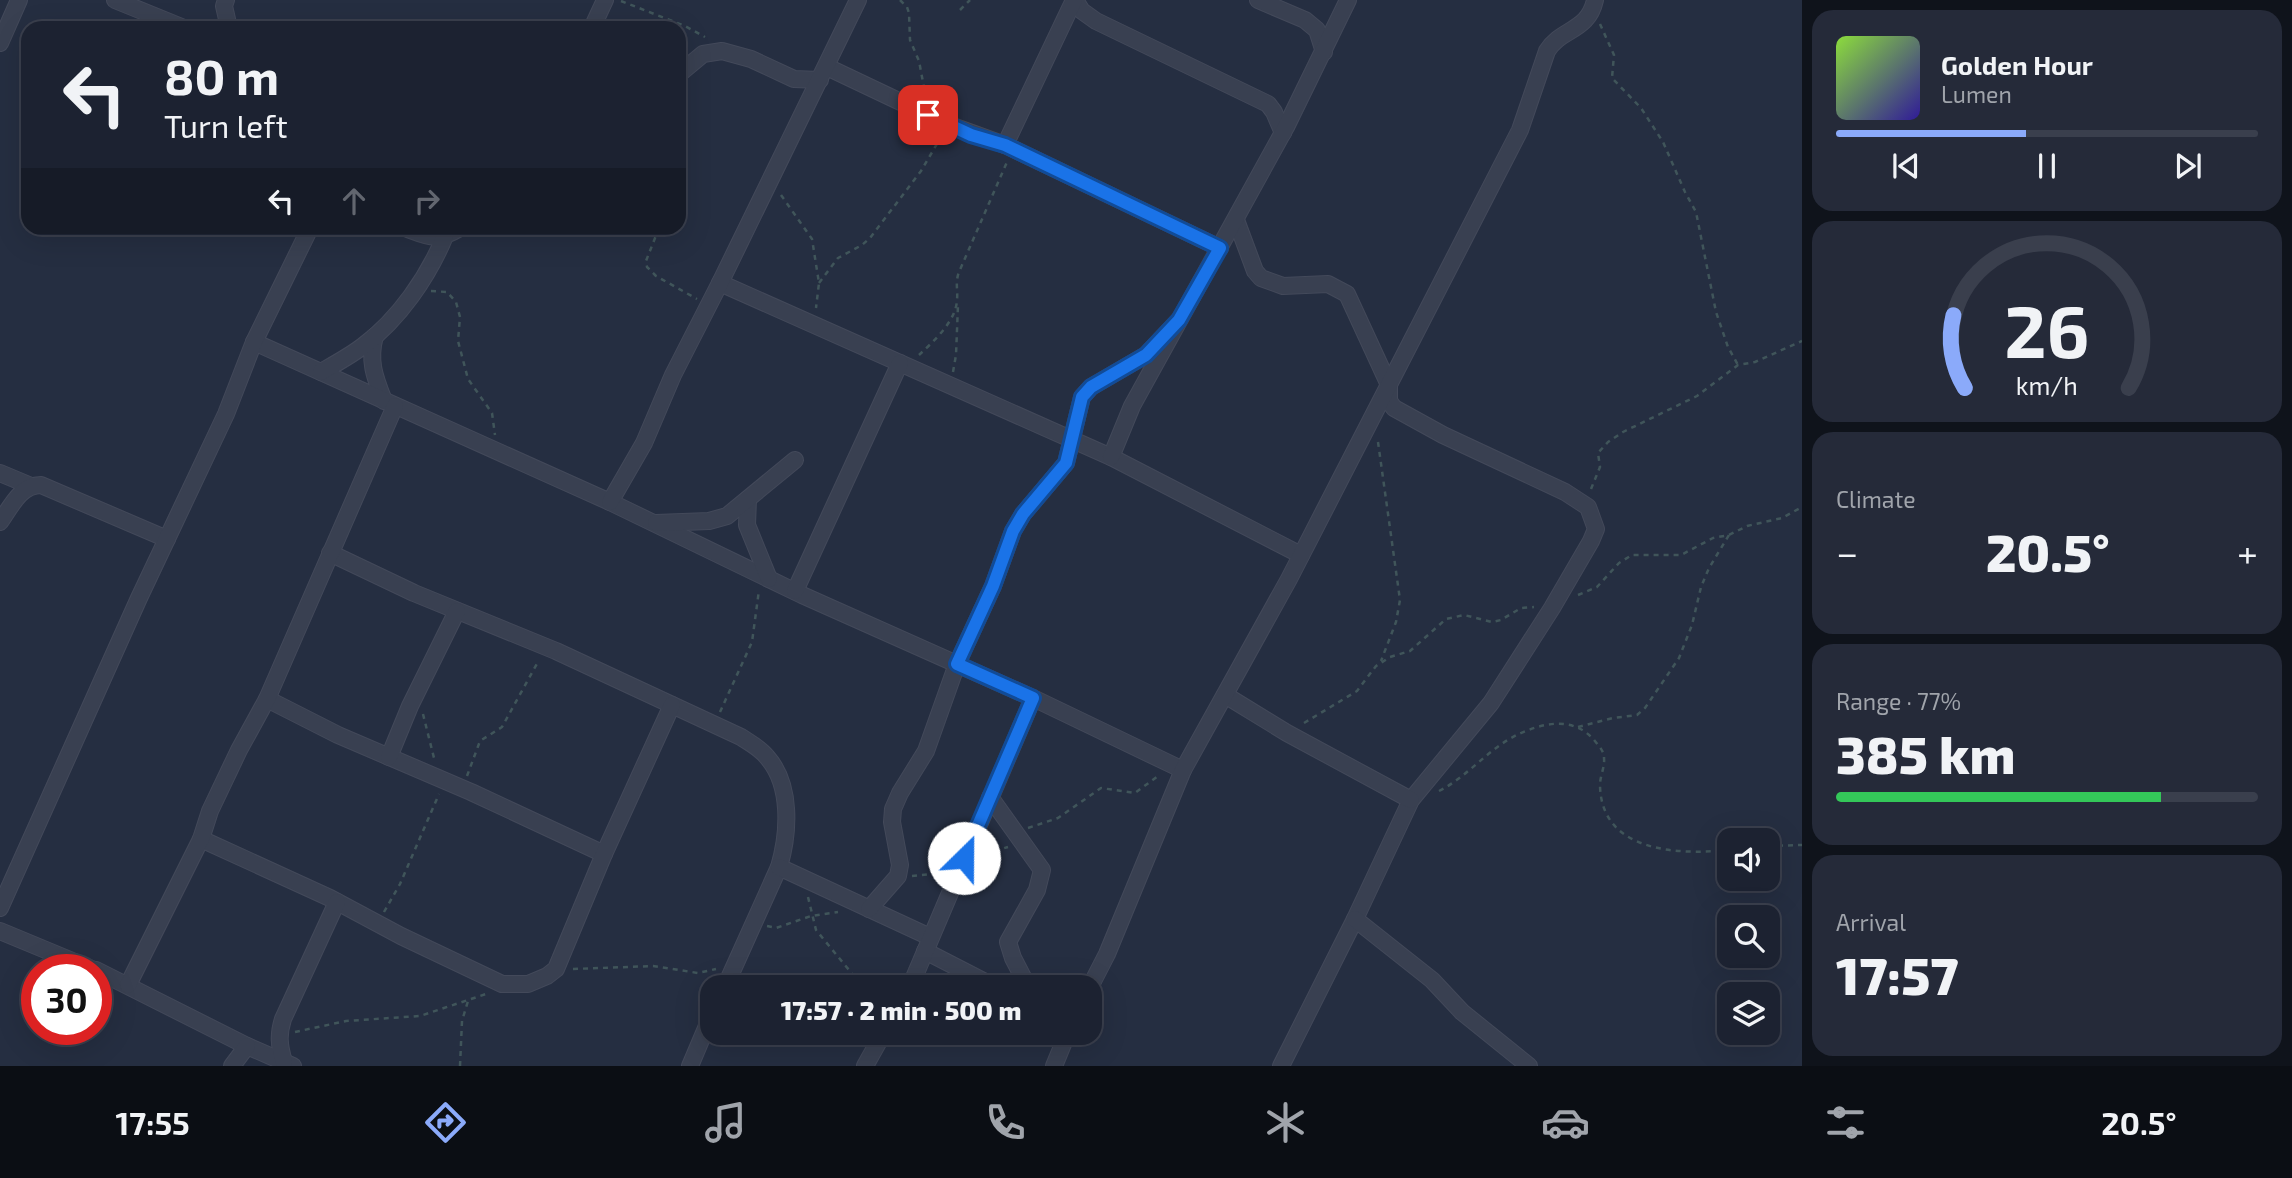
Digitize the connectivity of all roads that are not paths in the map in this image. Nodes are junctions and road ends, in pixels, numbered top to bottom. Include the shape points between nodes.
1 (19, 0) edge
2 (115, 0) edge
3 (226, 0) edge
4 (605, 0) edge
5 (858, 0) edge
6 (1074, 0) edge
7 (1258, 0) edge
8 (1348, 0) edge
9 (1595, 3) edge
10 (167, 21) edge
11 (227, 21) edge
12 (595, 21) edge
13 (0, 43) edge
14 (1324, 52) junction
15 (686, 68) edge
16 (824, 74) junction
17 (1283, 133) junction
18 (1008, 147) junction
19 (1236, 220) junction
20 (307, 235) edge
21 (427, 235) edge
22 (444, 235) edge
23 (450, 235) edge
24 (1220, 248) junction
25 (720, 283) junction
26 (1179, 320) junction
27 (375, 336) junction
28 (254, 342) junction
29 (904, 365) junction
30 (321, 372) junction
31 (1389, 385) junction
32 (389, 404) junction
33 (1073, 440) junction
34 (1111, 457) junction
35 (795, 460) dead end
36 (0, 474) edge
37 (31, 486) junction
38 (748, 499) junction
39 (610, 502) junction
40 (0, 522) edge
41 (653, 523) junction
42 (167, 540) junction
43 (330, 553) junction
44 (1301, 555) junction
45 (765, 577) junction
46 (795, 592) junction
47 (457, 611) junction
48 (957, 664) junction
49 (1224, 695) junction
50 (1033, 698) junction
51 (267, 699) junction
52 (672, 705) junction
53 (388, 757) junction
54 (1178, 767) junction
55 (990, 797) junction
56 (1411, 800) junction
57 (201, 839) junction
58 (604, 855) junction
59 (779, 867) junction
60 (337, 902) junction
61 (0, 908) edge
62 (869, 909) junction
63 (1355, 919) junction
64 (0, 931) edge
65 (927, 944) junction
66 (56, 954) edge
67 (730, 975) edge
68 (915, 975) edge
69 (976, 975) edge
70 (1022, 975) edge
71 (1096, 975) edge
72 (112, 978) edge
73 (128, 985) junction
74 (700, 1042) edge
75 (877, 1045) edge
76 (1063, 1045) edge
77 (247, 1046) junction
78 (288, 1064) edge
79 (232, 1066) edge
80 (690, 1066) edge
81 (865, 1066) edge
82 (1054, 1066) edge
83 (1281, 1066) edge
84 (1529, 1066) edge

1 - 13 street
2 - 10 street
3 - 11 street
4 - 12 street
5 - 16 street
6 - 17 street via 1096,21 1268,104
6 - 18 street
7 - 14 street via 1305,20 1317,30
8 - 14 street
9 - 31 street via 1586,20 1547,51 1520,130
14 - 17 street
15 - 16 street via 703,54 722,51 794,79
16 - 18 street
16 - 25 street
17 - 19 street
18 - 24 street
19 - 24 street
19 - 31 street via 1261,278 1283,286 1328,284 1347,294
20 - 28 street
21 - 22 street
23 - 27 street via 400,310
24 - 26 street
25 - 29 street
25 - 39 street via 644,443
26 - 33 street via 1146,355 1082,397
26 - 34 street via 1132,406
27 - 30 street
27 - 32 street via 371,369
28 - 30 street
28 - 42 street
29 - 33 street
29 - 46 street
30 - 32 street
31 - 44 street
31 - 56 street via 1394,408 1565,492 1588,506 1596,529 1491,703
32 - 39 street
32 - 43 street
33 - 34 street
33 - 48 street via 1066,463 1013,531
34 - 44 street
35 - 38 street
36 - 37 street
37 - 40 street
37 - 42 street via 41,485
38 - 41 street via 717,519
38 - 45 street via 747,525
39 - 41 street
41 - 45 street
42 - 61 street
43 - 47 street
43 - 51 street
44 - 49 street
45 - 46 street
46 - 48 street
47 - 52 street
47 - 53 street
48 - 50 street
48 - 62 street via 926,751 893,810 898,876
49 - 54 street
49 - 56 street
50 - 54 street
50 - 55 street
51 - 53 street
51 - 57 street via 210,811
52 - 58 street
52 - 59 street via 756,747 775,768 786,810
53 - 58 street
54 - 71 street
55 - 65 street
55 - 70 street via 1042,870 1037,890 1008,942
56 - 63 street
57 - 60 street
57 - 73 street
58 - 60 street via 556,969 528,984 503,984
59 - 62 street
59 - 67 street
60 - 78 street via 283,1018 278,1037
62 - 65 street
63 - 83 street
63 - 84 street
64 - 66 street
65 - 68 street
65 - 69 street
72 - 73 street
73 - 77 street
74 - 80 street
75 - 81 street
76 - 82 street
77 - 78 street
77 - 79 street

